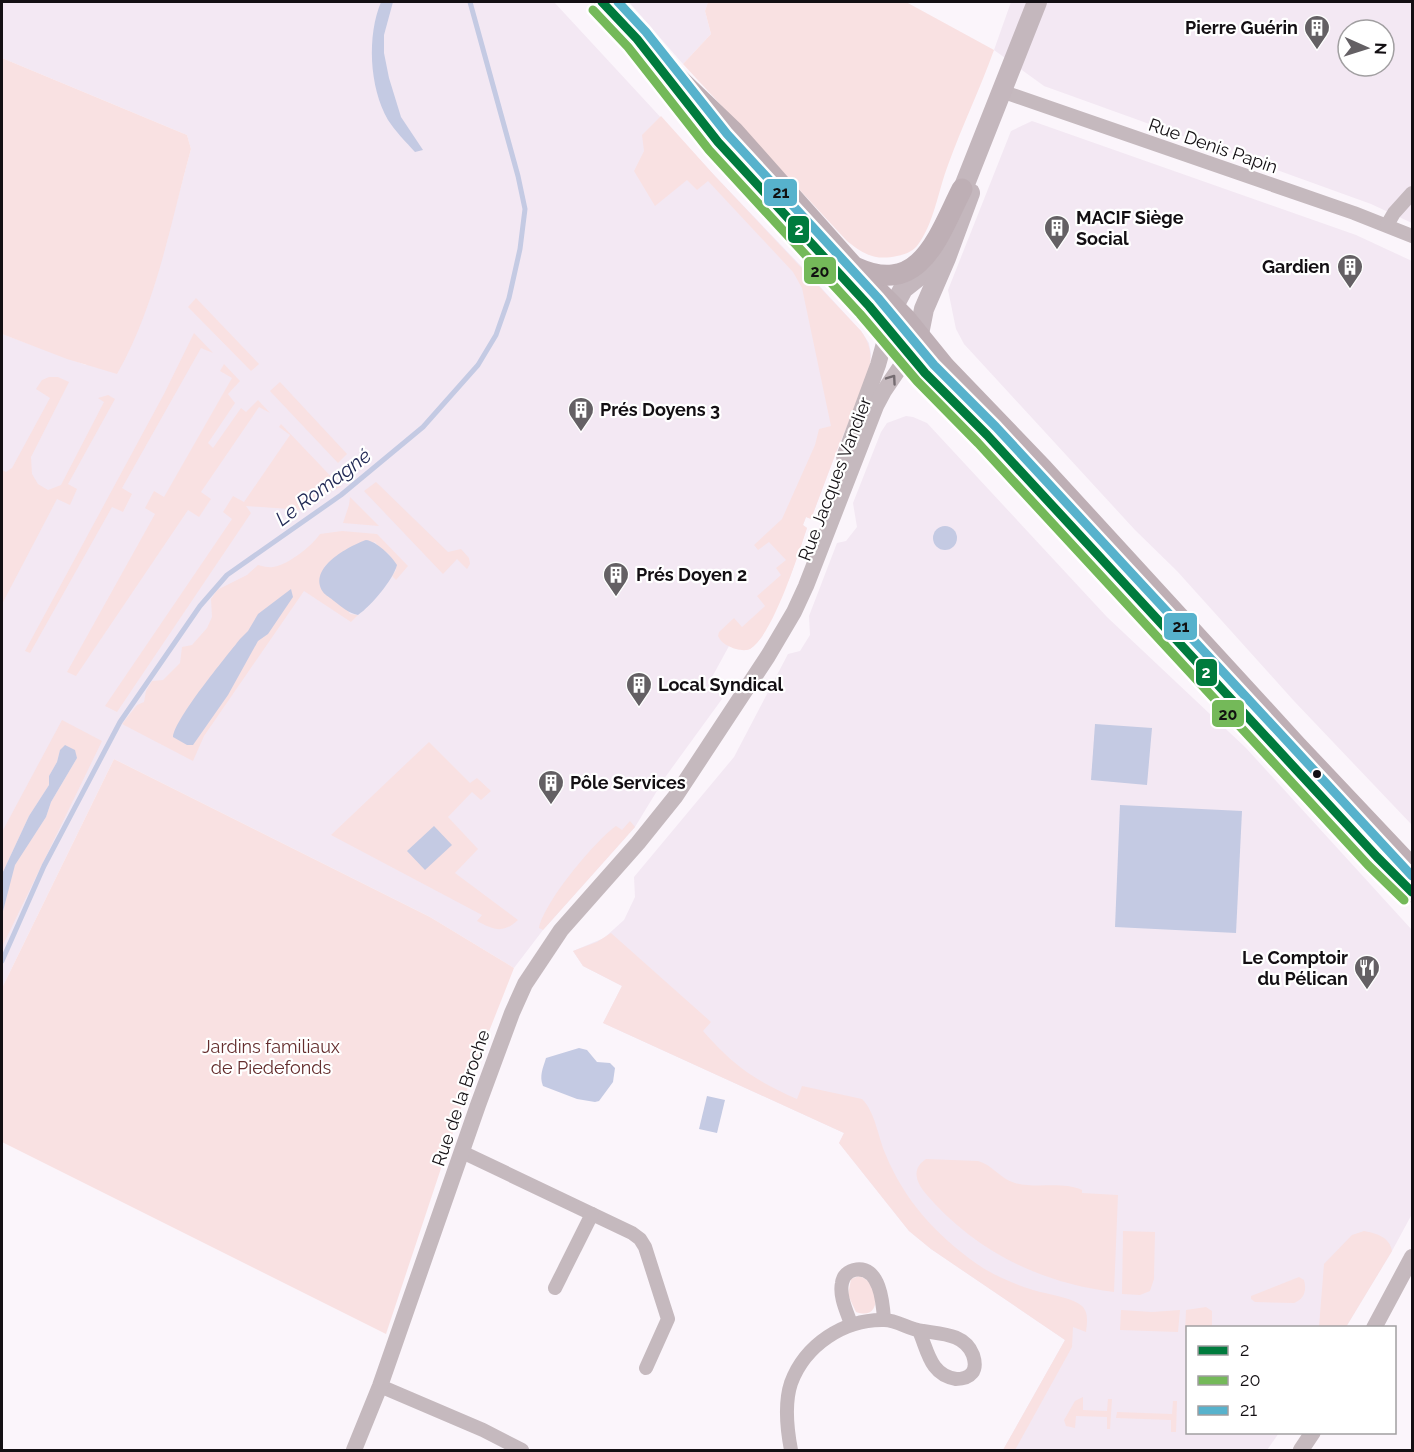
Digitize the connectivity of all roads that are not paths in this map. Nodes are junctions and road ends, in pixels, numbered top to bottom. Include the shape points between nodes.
1 (602, 2) edge
2 (1037, 2) edge
3 (637, 39) junction
4 (1001, 91) junction
5 (987, 126) junction
6 (962, 189) junction
7 (1413, 193) edge
8 (1387, 225) junction
9 (1413, 236) edge
10 (853, 266) junction
11 (894, 306) junction
12 (888, 329) junction
13 (919, 334) junction
14 (909, 354) junction
15 (783, 631) junction
16 (675, 797) joint
17 (1413, 868) edge
18 (1413, 892) edge
19 (462, 1152) junction
20 (592, 1214) junction
21 (1413, 1257) edge
22 (555, 1288) dead end
23 (884, 1320) junction
24 (851, 1324) junction
25 (1375, 1326) edge
26 (919, 1331) dead end
27 (646, 1368) dead end
28 (380, 1386) junction
29 (1312, 1434) edge
30 (354, 1450) edge
31 (522, 1450) edge
32 (791, 1450) edge
33 (1301, 1450) edge

1 - 3 main road
2 - 4 main road
3 - 10 main road via 733,131
3 - 12 main road via 718,142
4 - 5 main road
4 - 8 street, Rue Denis Papin
5 - 6 main road
5 - 13 main road via 970,191 924,309
6 - 10 main road via 928,255 918,265 895,275 869,273
6 - 11 main road via 938,257 903,289
7 - 8 street
8 - 9 street, Rue Denis Papin
10 - 11 main road
11 - 12 main road
11 - 13 main road
12 - 14 main road
12 - 15 street, Rue Jacques Vandier via 799,573
13 - 14 main road
13 - 17 main road via 945,367
15 -> 14 street, Rue Jacques Vandier via 806,586 876,406
14 - 18 main road
15 - 16 street, Rue Jacques Vandier
16 - 19 street, Rue de la Broche via 539,960 512,1012
19 - 20 street
19 - 28 street, Rue de la Broche
20 - 22 street
20 - 27 street via 632,1233 645,1247 668,1319
21 - 25 street
23 - 24 street
23 - 24 street via 878,1284 866,1271 853,1270 846,1274 841,1290
23 - 26 street
24 - 32 street via 820,1342 794,1377 787,1412
28 - 30 street, Rue de la Broche
28 - 31 street
29 - 33 street

